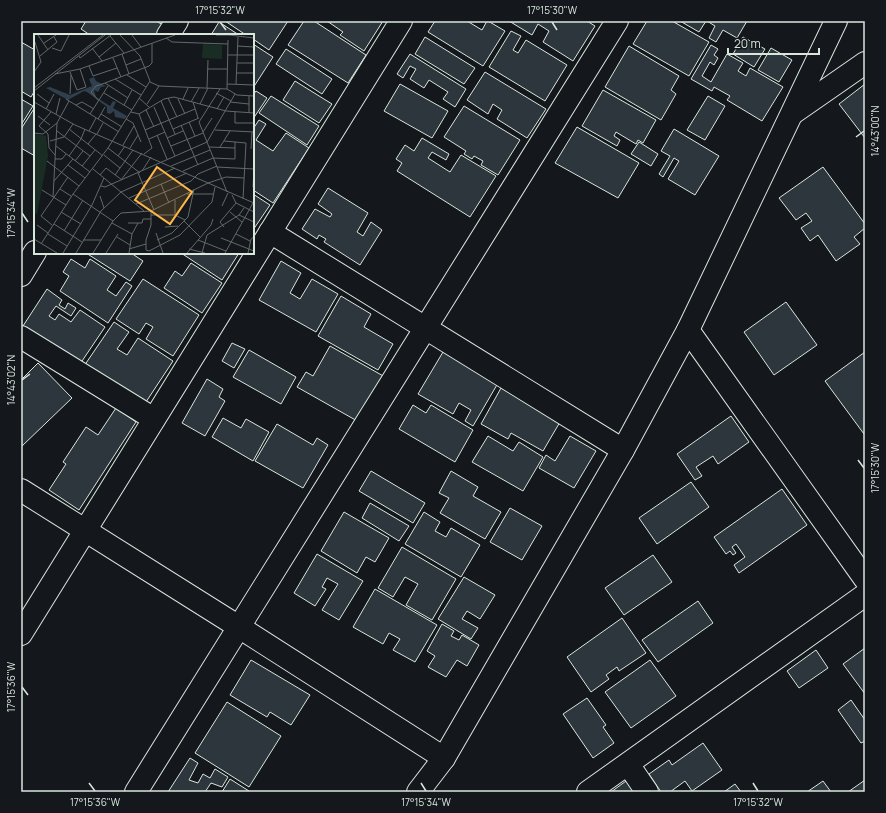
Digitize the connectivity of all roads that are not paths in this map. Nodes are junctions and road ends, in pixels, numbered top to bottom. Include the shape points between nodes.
1 (176, 21) edge
2 (401, 21) edge
3 (617, 21) edge
4 (836, 21) edge
5 (169, 34) edge
6 (865, 63) edge
7 (792, 114) junction
8 (270, 232) junction
9 (34, 254) edge
10 (21, 275) edge
11 (425, 328) junction
12 (688, 330) junction
13 (21, 337) edge
14 (154, 418) junction
15 (623, 450) junction
16 (21, 490) edge
17 (85, 530) junction
18 (865, 579) edge
19 (865, 595) edge
20 (239, 627) junction
21 (21, 634) edge
22 (444, 758) junction
23 (628, 764) junction
24 (136, 792) edge
25 (418, 792) edge
26 (588, 792) edge
27 (647, 792) edge

1 - 5 street
2 - 8 street
3 - 11 street
4 - 7 street
6 - 7 street
7 - 12 street
8 - 11 street
8 - 14 street
9 - 10 street
11 - 15 street
11 - 20 street
12 - 15 street
12 - 18 street
13 - 14 street
14 - 17 street
15 - 22 street
16 - 17 street
17 - 20 street
17 - 21 street
19 - 23 street
20 - 22 street
20 - 24 street
22 - 25 street
23 - 26 street
23 - 27 street

